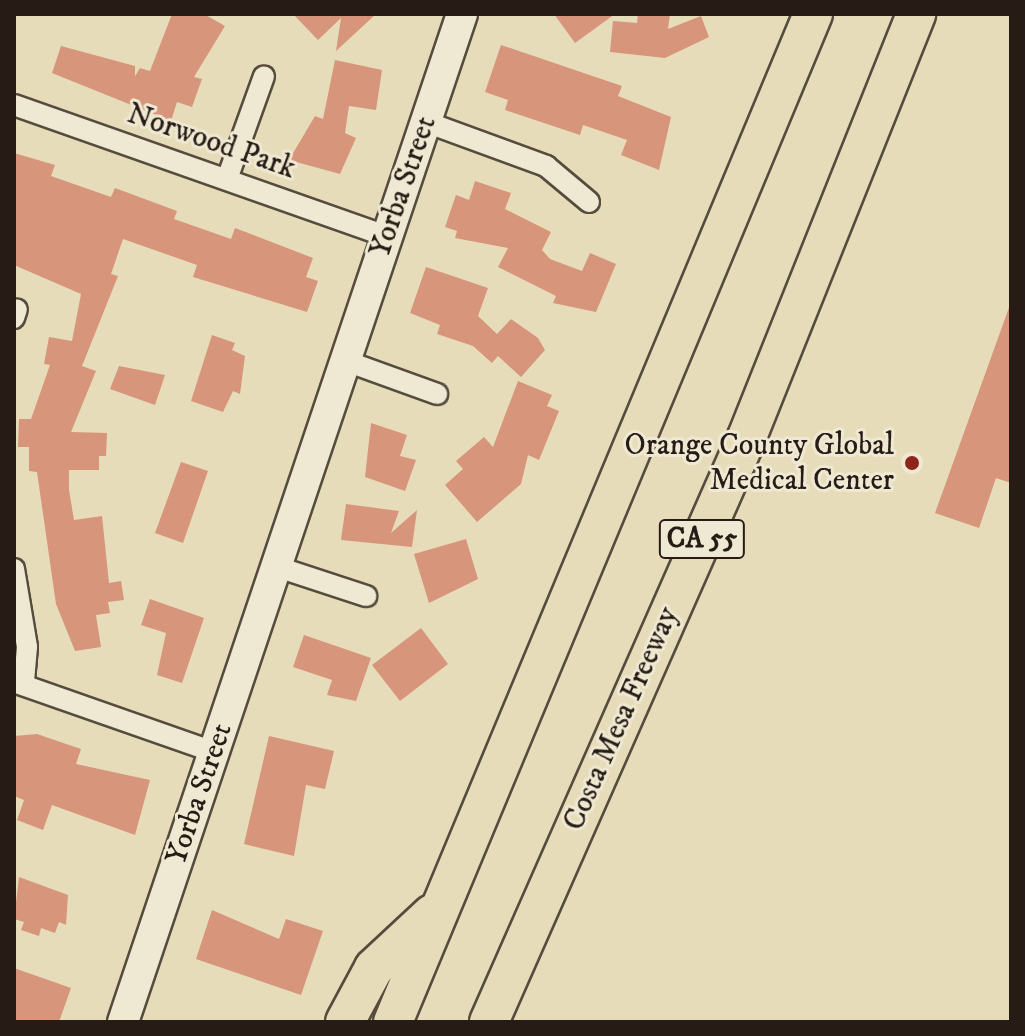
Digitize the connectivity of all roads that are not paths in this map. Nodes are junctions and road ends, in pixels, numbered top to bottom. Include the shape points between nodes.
1 (462, 14) edge
2 (813, 14) edge
3 (916, 14) edge
4 (264, 76) dead end
5 (14, 105) edge
6 (426, 122) junction
7 (227, 179) junction
8 (589, 202) dead end
9 (387, 236) junction
10 (346, 361) junction
11 (437, 394) dead end
12 (278, 567) junction
13 (14, 569) edge
14 (366, 596) dead end
15 (19, 683) edge
16 (214, 752) junction
17 (443, 904) junction
18 (494, 1015) edge
19 (123, 1022) edge
20 (345, 1022) edge
21 (393, 1022) edge

1 - 6 main road, Yorba Street
2 - 17 highway
3 - 18 highway, Costa Mesa Freeway / CA 55 via 747,437
4 - 7 street
5 - 7 street, Norwood Park
6 - 8 street via 546,166
6 - 9 main road, Yorba Street
7 - 9 street, Norwood Park
9 - 10 main road, Yorba Street
10 - 11 street
10 - 12 main road, Yorba Street
12 - 14 street
12 - 16 main road, Yorba Street
13 - 15 street via 27,647
15 - 16 street
16 - 19 main road, Yorba Street
17 - 20 highway via 374,968
17 - 21 highway

